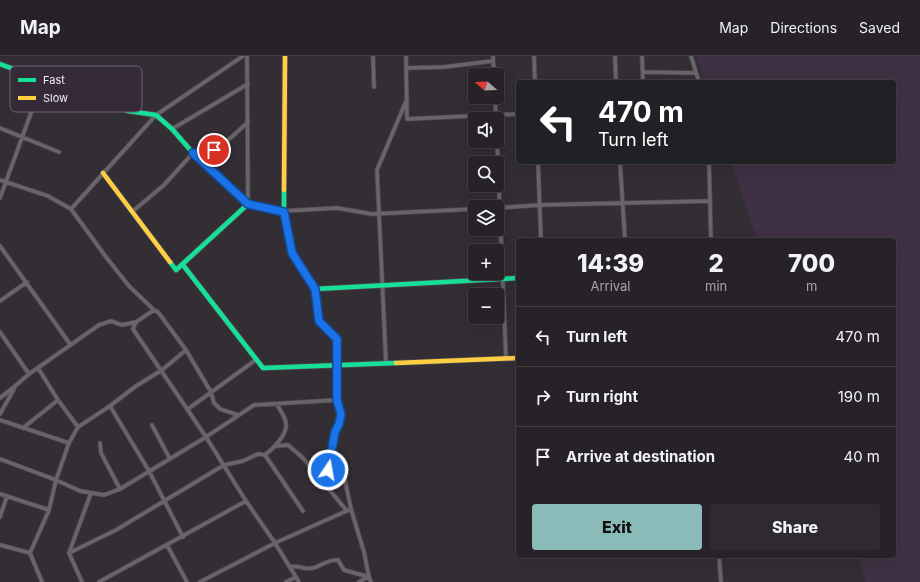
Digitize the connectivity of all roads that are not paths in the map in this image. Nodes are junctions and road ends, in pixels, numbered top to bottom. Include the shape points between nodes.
1 (243, 56) edge
2 (247, 56) edge
3 (285, 56) edge
4 (373, 56) edge
5 (406, 56) edge
6 (493, 56) edge
7 (534, 56) edge
8 (615, 56) edge
9 (642, 56) edge
10 (691, 56) edge
11 (493, 61) junction
12 (0, 64) edge
13 (10, 68) edge
14 (407, 68) junction
15 (494, 68) edge
16 (643, 72) junction
17 (696, 73) junction
18 (535, 80) edge
19 (616, 80) edge
20 (643, 80) edge
21 (698, 80) edge
22 (248, 84) junction
23 (374, 87) dead end
24 (407, 99) junction
25 (32, 112) edge
26 (133, 112) edge
27 (516, 114) edge
28 (156, 115) junction
29 (504, 116) edge
30 (468, 118) edge
31 (248, 122) junction
32 (0, 128) edge
33 (172, 129) junction
34 (23, 137) junction
35 (497, 148) edge
36 (59, 152) dead end
37 (193, 153) junction
38 (538, 164) edge
39 (620, 164) edge
40 (709, 164) edge
41 (103, 173) junction
42 (0, 180) edge
43 (6, 182) junction
44 (0, 198) edge
45 (498, 200) edge
46 (710, 201) junction
47 (623, 203) junction
48 (248, 204) junction
49 (539, 206) junction
50 (504, 208) edge
51 (71, 209) junction
52 (468, 209) edge
53 (133, 210) junction
54 (284, 212) junction
55 (379, 214) junction
56 (541, 238) edge
57 (625, 238) edge
58 (711, 238) edge
59 (0, 246) edge
60 (183, 265) junction
61 (504, 278) edge
62 (516, 278) edge
63 (468, 280) edge
64 (503, 280) edge
65 (27, 282) junction
66 (382, 285) junction
67 (315, 289) junction
68 (0, 301) edge
69 (154, 310) junction
70 (136, 322) junction
71 (0, 332) edge
72 (70, 344) junction
73 (186, 350) junction
74 (506, 358) junction
75 (516, 358) edge
76 (257, 359) junction
77 (386, 363) junction
78 (338, 365) junction
79 (38, 368) junction
80 (162, 370) junction
81 (29, 374) junction
82 (14, 387) junction
83 (211, 392) junction
84 (0, 398) edge
85 (58, 400) junction
86 (337, 400) junction
87 (277, 404) junction
88 (110, 406) junction
89 (188, 409) junction
90 (0, 414) edge
91 (238, 415) junction
92 (0, 420) edge
93 (152, 425) dead end
94 (78, 427) junction
95 (23, 428) junction
96 (206, 437) junction
97 (69, 443) junction
98 (100, 443) dead end
99 (277, 446) junction
100 (265, 454) junction
101 (170, 458) junction
102 (0, 459) edge
103 (331, 459) junction
104 (224, 465) junction
105 (150, 471) junction
106 (56, 480) junction
107 (324, 484) junction
108 (120, 489) junction
109 (91, 493) junction
110 (0, 494) edge
111 (7, 496) junction
112 (164, 501) junction
113 (246, 501) junction
114 (351, 509) junction
115 (49, 510) junction
116 (303, 511) dead end
117 (347, 511) junction
118 (0, 517) edge
119 (183, 537) junction
120 (276, 543) junction
121 (0, 545) edge
122 (167, 545) junction
123 (30, 553) junction
124 (69, 553) junction
125 (719, 558) edge
126 (290, 567) junction
127 (296, 577) junction
128 (368, 577) junction
129 (42, 582) edge
130 (82, 582) edge
131 (99, 582) edge
132 (187, 582) edge
133 (200, 582) edge
134 (286, 582) edge
135 (299, 582) edge
136 (359, 582) edge
137 (371, 582) edge
138 (721, 582) edge

1 - 28 street
2 - 22 street
3 - 54 street
4 - 23 street
5 - 14 street
6 - 11 street
7 - 18 street
8 - 19 street
9 - 16 street
10 - 17 street
11 - 14 street via 444,68
11 - 15 street
12 - 13 street
14 - 24 street
16 - 17 street
16 - 20 street
17 - 21 street
22 - 31 street
22 - 33 street
24 - 30 street via 407,119
24 - 55 street via 377,170
25 - 34 street
26 - 28 street
27 - 29 street
28 - 33 street
28 - 41 street
31 - 37 street via 214,150
31 - 48 street
32 - 34 street
33 - 37 street
34 - 36 street
34 - 43 street
35 - 45 street
37 - 48 street
37 - 53 street via 164,185
38 - 49 street
39 - 47 street
40 - 46 street
41 - 51 street
41 - 53 street
42 - 43 street
43 - 44 street
43 - 51 street via 48,196
46 - 47 street
46 - 58 street
47 - 49 street
47 - 57 street
48 - 54 street
48 - 60 street
49 - 50 street
49 - 56 street
51 - 69 street via 129,286
52 - 55 street
53 - 60 street via 176,270
54 - 55 street via 337,208
54 - 67 street via 292,253
55 - 66 street
59 - 65 street
60 - 76 street
61 - 62 street
63 - 66 street
64 - 74 street
65 - 68 street
65 - 72 street
66 - 67 street
66 - 77 street
67 - 78 street via 319,321 337,339
69 - 70 street
69 - 73 street
70 - 72 street via 125,325 107,322
70 - 80 street via 133,328 135,332
71 - 81 street
72 - 79 street
73 - 80 street
73 - 83 street
74 - 75 street
74 - 77 street
76 - 78 street via 264,368
76 - 83 street
77 - 78 street
78 - 86 street
79 - 81 street
79 - 85 street
80 - 88 street
80 - 89 street
81 - 82 street
82 - 84 street
82 - 90 street
83 - 89 street
83 - 91 street via 214,403 220,409
85 - 94 street
85 - 95 street
86 - 87 street
86 - 103 street via 341,414
87 - 91 street via 254,405
87 - 99 street via 286,424
88 - 94 street
88 - 105 street
89 - 96 street
91 - 96 street
92 - 95 street
93 - 101 street
94 - 97 street
95 - 97 street
96 - 101 street
96 - 104 street
97 - 106 street
98 - 108 street via 101,453
99 - 100 street
99 - 107 street via 288,445 303,458
100 - 104 street
100 - 116 street
101 - 105 street
102 - 106 street
103 - 107 street via 328,482
103 - 114 street via 342,471
104 - 112 street
104 - 113 street
105 - 108 street
105 - 112 street
106 - 109 street
106 - 115 street
107 - 117 street
108 - 109 street via 104,496
109 - 124 street
110 - 111 street
111 - 115 street
111 - 118 street
112 - 119 street
112 - 124 street via 116,530
113 - 119 street
113 - 120 street
114 - 117 street
114 - 128 street via 364,552
115 - 123 street
117 - 120 street
119 - 122 street
120 - 126 street
120 - 133 street
121 - 123 street
122 - 131 street
122 - 132 street
123 - 129 street
124 - 130 street
125 - 138 street
126 - 127 street
126 - 128 street via 311,569 338,560 344,570
127 - 134 street
127 - 135 street
128 - 136 street
128 - 137 street

